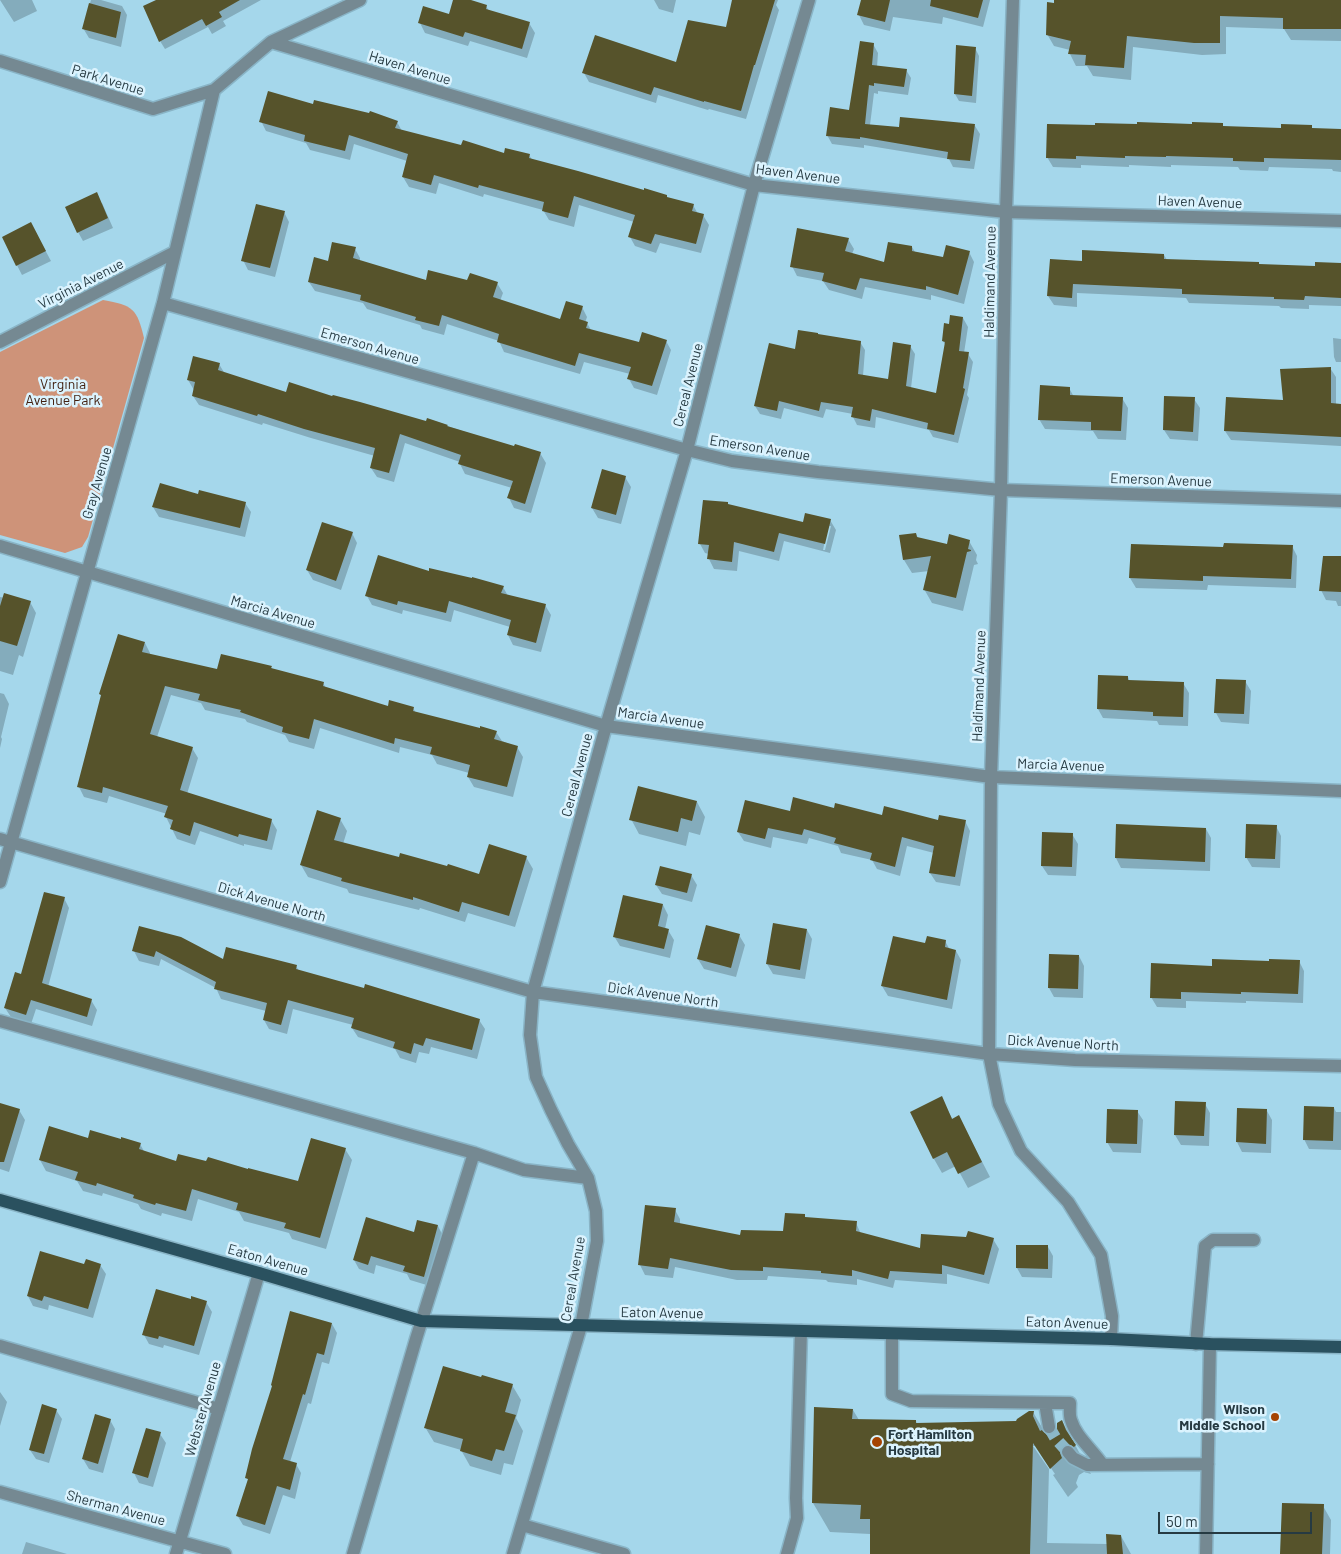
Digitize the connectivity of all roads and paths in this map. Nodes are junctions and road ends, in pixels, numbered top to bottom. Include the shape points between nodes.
1 (360, 0) edge
2 (809, 0) edge
3 (1013, 0) edge
4 (271, 42) junction
5 (0, 61) edge
6 (214, 90) junction
7 (754, 185) junction
8 (1006, 212) junction
9 (1341, 221) edge
10 (175, 252) junction
11 (163, 303) junction
12 (0, 342) edge
13 (687, 450) junction
14 (1001, 490) junction
15 (1341, 500) edge
16 (0, 546) edge
17 (88, 573) junction
18 (606, 726) junction
19 (991, 777) junction
20 (1341, 791) edge
21 (5, 841) edge
22 (0, 882) edge
23 (533, 992) junction
24 (0, 1021) edge
25 (989, 1054) junction
26 (1341, 1066) edge
27 (474, 1153) junction
28 (588, 1178) junction
29 (0, 1200) edge
30 (1254, 1240) dead end
31 (259, 1273) junction
32 (421, 1321) junction
33 (581, 1326) junction
34 (801, 1331) junction
35 (892, 1334) junction
36 (1111, 1339) junction
37 (1196, 1344) junction
38 (1210, 1344) junction
39 (0, 1346) edge
40 (1341, 1347) edge
41 (1045, 1403) junction
42 (219, 1409) junction
43 (1049, 1426) tunnel mouth
44 (1068, 1452) tunnel mouth
45 (1102, 1464) junction
46 (1208, 1464) junction
47 (0, 1492) edge
48 (522, 1525) junction
49 (178, 1548) edge
50 (225, 1554) edge
51 (353, 1554) edge
52 (513, 1554) edge
53 (624, 1554) edge
54 (787, 1554) edge
55 (1206, 1554) edge

1 - 4 street, Park Avenue
2 - 7 street, Cereal Avenue
3 - 8 street, Haldimand Avenue
4 - 6 street, Park Avenue
4 - 7 street, Haven Avenue
5 - 6 street, Park Avenue via 153,110
6 - 10 street, Gray Avenue
7 - 8 street, Haven Avenue
7 - 13 street, Cereal Avenue
8 - 9 street, Haven Avenue
8 - 14 street, Haldimand Avenue
10 - 11 street, Gray Avenue
10 - 12 street, Virginia Avenue
11 - 13 street, Emerson Avenue
11 - 17 street, Gray Avenue
13 - 14 street, Emerson Avenue via 732,461 818,472
13 - 18 street, Cereal Avenue
14 - 15 street, Emerson Avenue
14 - 19 street, Haldimand Avenue
16 - 17 street, Marcia Avenue
17 - 18 street, Marcia Avenue
17 - 21 street, Gray Avenue
18 - 19 street, Marcia Avenue
18 - 23 street, Cereal Avenue
19 - 20 street, Marcia Avenue
19 - 25 street, Haldimand Avenue
21 - 22 street, Gray Avenue
21 - 23 street, Dick Avenue North
23 - 25 street, Dick Avenue North
23 - 28 street, Cereal Avenue via 530,1035 536,1077 563,1136
24 - 27 street
25 - 26 street, Dick Avenue North via 1075,1060
25 - 36 street, Haldimand Avenue via 999,1104 1021,1151 1068,1202 1101,1255 1112,1316
27 - 28 street via 524,1170
27 - 32 street
28 - 33 street, Cereal Avenue via 596,1211 597,1241
29 - 31 main road, Eaton Avenue
30 - 37 street via 1213,1240 1205,1246
31 - 32 main road, Eaton Avenue
31 - 42 street, Webster Avenue
32 - 33 main road, Eaton Avenue
32 - 51 street
33 - 34 main road, Eaton Avenue
33 - 48 street, Cereal Avenue
34 - 35 main road, Eaton Avenue
34 - 54 street via 797,1518
35 - 36 main road, Eaton Avenue
35 - 41 street via 892,1394 911,1401
36 - 37 main road, Eaton Avenue
37 - 38 main road, Eaton Avenue
38 - 40 main road, Eaton Avenue
38 - 46 street
39 - 42 street
41 - 43 street
41 - 45 street via 1070,1403 1070,1418 1076,1433
42 - 49 street, Webster Avenue
44 - 45 street via 1072,1458 1087,1465
45 - 46 street
46 - 55 street
47 - 49 street, Sherman Avenue
48 - 52 street, Cereal Avenue
48 - 53 street
49 - 50 street, Sherman Avenue

